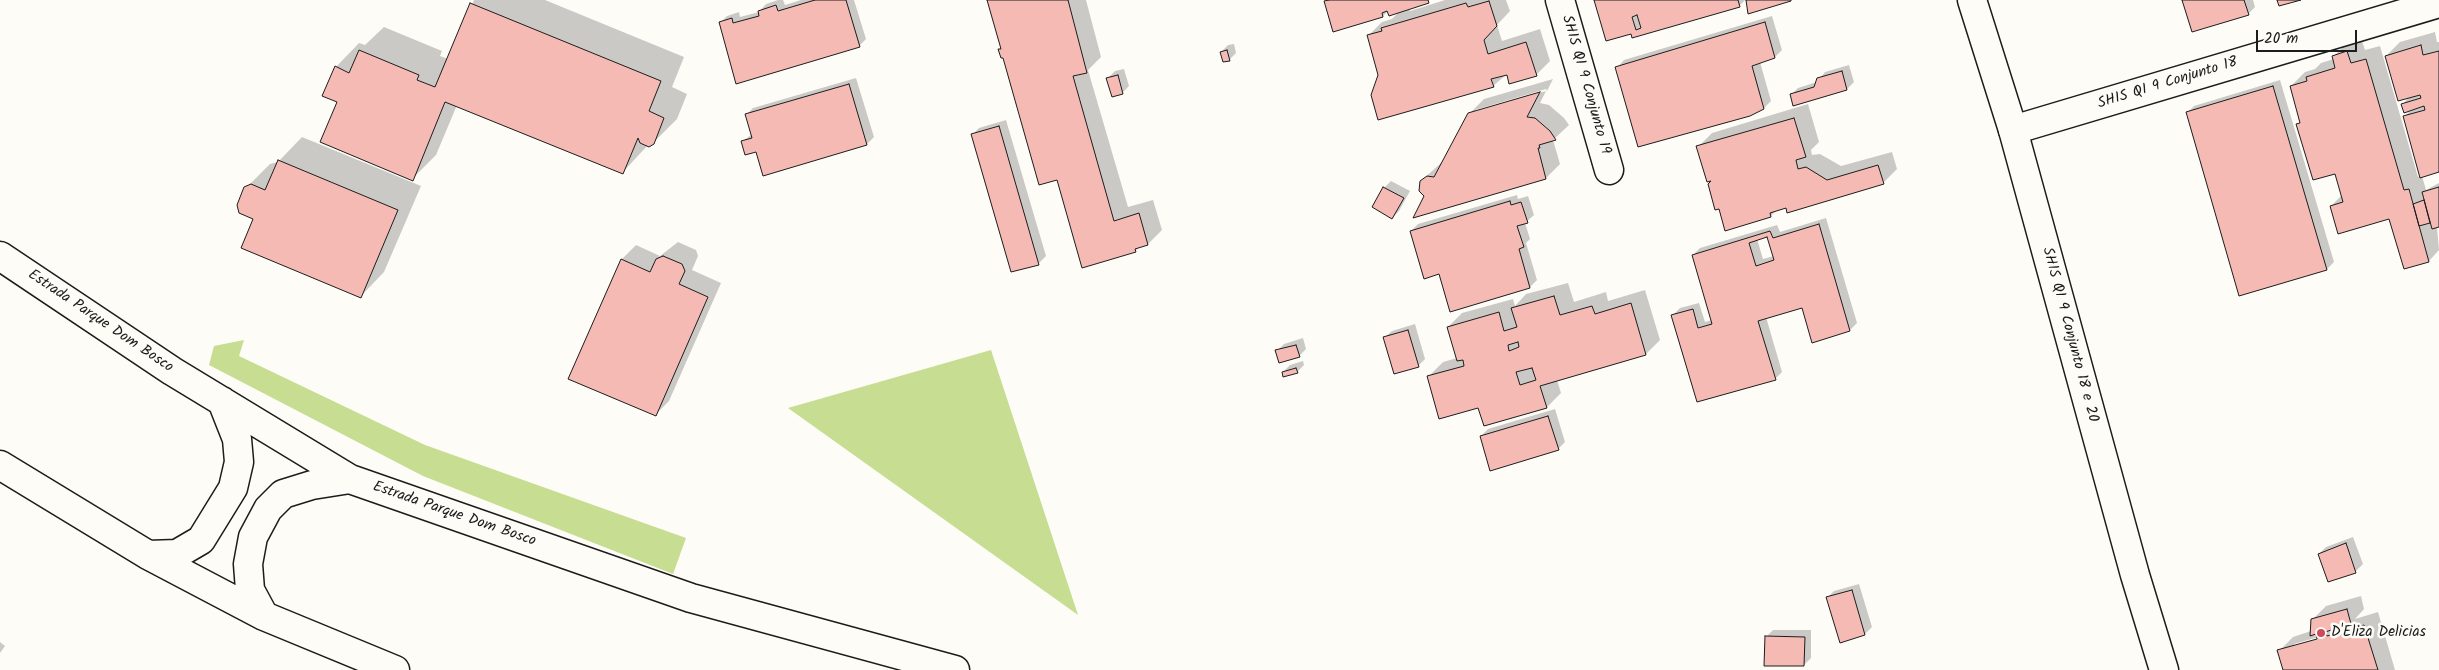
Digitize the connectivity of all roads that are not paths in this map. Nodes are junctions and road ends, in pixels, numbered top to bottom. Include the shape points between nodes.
1 (1560, 0) edge
2 (1972, 0) edge
3 (2439, 4) edge
4 (2013, 130) junction
5 (1609, 170) dead end
6 (0, 256) edge
7 (222, 401) junction
8 (0, 465) edge
9 (350, 479) junction
10 (148, 554) junction
11 (264, 616) junction
12 (395, 670) edge
13 (955, 670) edge
14 (2164, 670) edge

1 - 5 main road, SHIS QI 9 Conjunto 19
2 - 4 main road, SHIS QI 9 Conjunto 18 e 20
3 - 4 main road, SHIS QI 9 Conjunto 18
4 - 14 main road, SHIS QI 9 Conjunto 18 e 20
6 - 7 main road, Estrada Parque Dom Bosco
7 - 9 main road, Estrada Parque Dom Bosco
7 - 10 main road via 236,439 240,462 233,488 201,540 177,554
8 - 10 main road
9 - 11 main road via 283,494 268,508 253,537 248,564 250,590
9 - 13 main road, Estrada Parque Dom Bosco via 690,598
10 - 11 main road
11 - 12 main road

